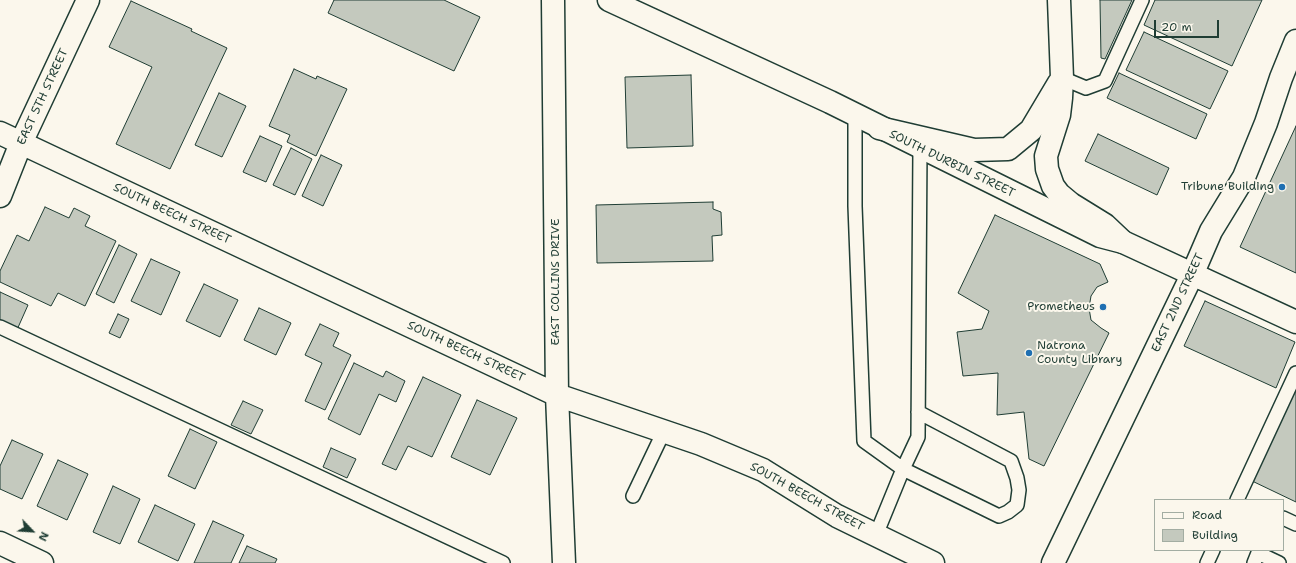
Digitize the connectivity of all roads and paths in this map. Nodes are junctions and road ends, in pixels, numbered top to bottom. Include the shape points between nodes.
1 (88, 0) edge
2 (554, 0) edge
3 (609, 0) edge
4 (1059, 0) edge
5 (1142, 0) edge
6 (1296, 42) edge
7 (1062, 78) junction
8 (855, 115) junction
9 (879, 128) junction
10 (0, 133) edge
11 (21, 143) junction
12 (920, 148) junction
13 (0, 196) edge
14 (1123, 242) junction
15 (1192, 275) junction
16 (1296, 322) edge
17 (0, 327) edge
18 (1296, 373) edge
19 (557, 395) junction
20 (918, 412) junction
21 (664, 431) junction
22 (903, 469) junction
23 (633, 496) dead end
24 (1240, 499) edge
25 (1284, 518) edge
26 (1296, 524) edge
27 (876, 535) junction
28 (0, 543) edge
29 (1213, 551) edge
30 (42, 563) edge
31 (503, 563) edge
32 (564, 563) edge
33 (933, 563) edge
34 (1053, 563) edge
35 (1207, 563) edge
36 (1254, 563) edge
37 (1279, 563) edge

1 - 11 street, EAST 5TH STREET
2 - 19 street, EAST COLLINS DRIVE
3 - 8 street, SOUTH DURBIN STREET
4 - 7 street
5 - 7 lane via 1105,81 1086,88
6 - 15 street, EAST 2ND STREET via 1244,177 1211,231
7 - 9 street via 1031,130 1008,149 974,150
7 - 14 street via 1059,115 1046,156 1053,186 1059,194 1105,225
8 - 9 street, SOUTH DURBIN STREET
8 - 22 lane via 855,206 864,441
9 - 12 street, SOUTH DURBIN STREET
10 - 11 street, SOUTH BEECH STREET
11 - 13 street, EAST 5TH STREET
11 - 19 street, SOUTH BEECH STREET
12 - 14 street, SOUTH DURBIN STREET via 1100,236
12 - 20 lane
14 - 15 street, SOUTH DURBIN STREET
15 - 16 street, SOUTH DURBIN STREET
15 - 34 street, EAST 2ND STREET
17 - 31 lane
18 - 24 lane
19 - 21 street, SOUTH BEECH STREET
19 - 32 street, EAST COLLINS DRIVE
20 - 22 lane via 918,437
20 - 22 lane via 1010,461 1019,490 1017,506 999,516
21 - 23 lane
21 - 27 street, SOUTH BEECH STREET via 763,470 837,516
22 - 27 lane
25 - 26 lane
27 - 33 street, SOUTH BEECH STREET
28 - 30 street
29 - 35 lane
36 - 37 lane via 1258,553

